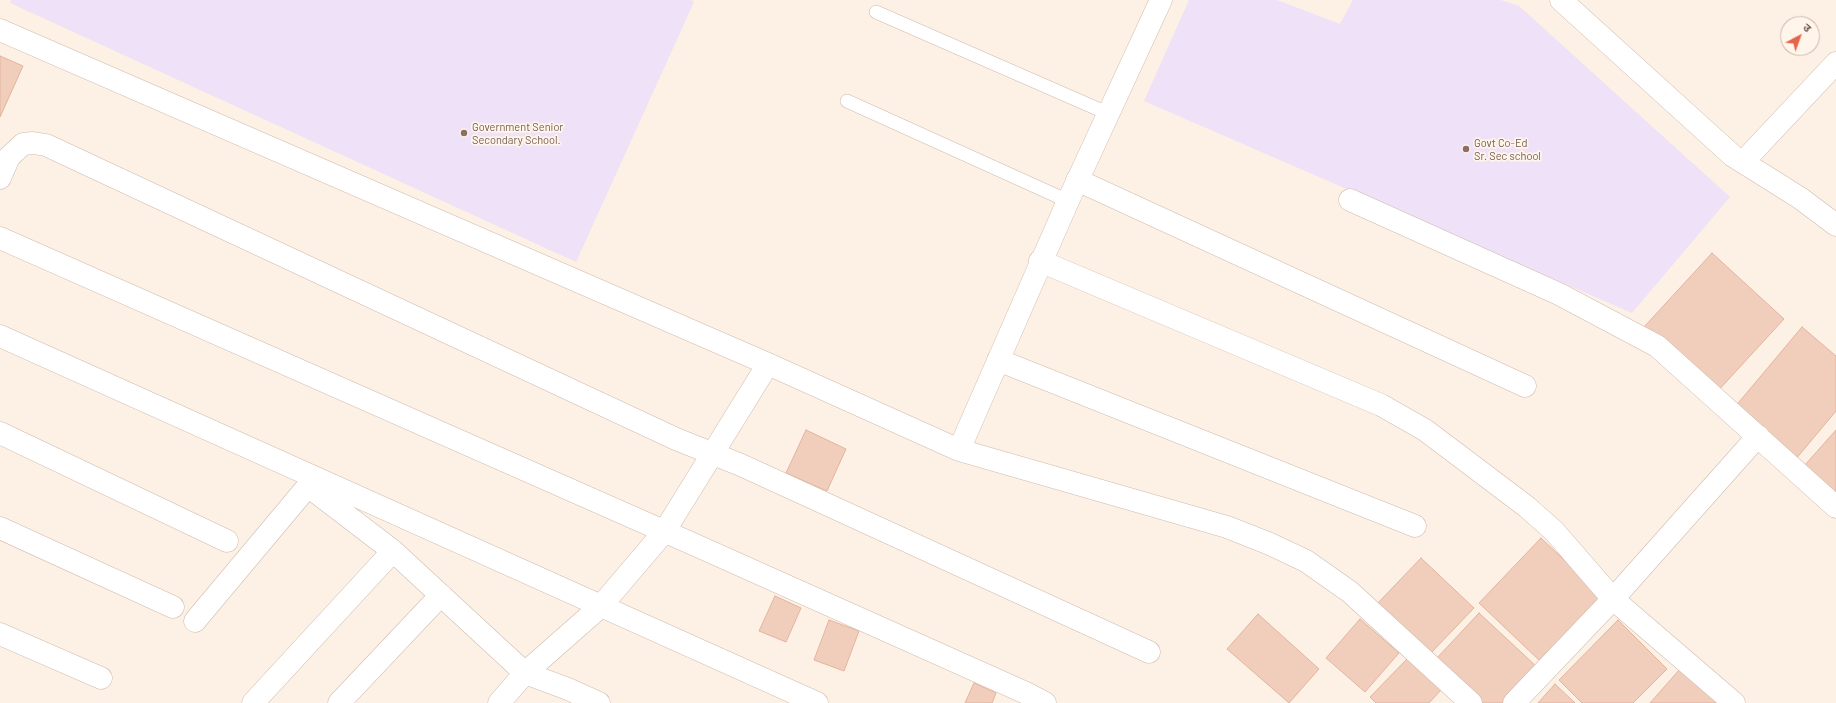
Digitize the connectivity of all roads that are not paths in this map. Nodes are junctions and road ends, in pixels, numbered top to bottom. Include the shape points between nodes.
1 (1161, 0) edge
2 (1560, 0) edge
3 (876, 12) dead end
4 (0, 30) edge
5 (1836, 63) edge
6 (848, 101) dead end
7 (1107, 113) junction
8 (1743, 162) junction
9 (0, 178) edge
10 (1077, 180) junction
11 (1350, 200) dead end
12 (1068, 201) junction
13 (1836, 225) edge
14 (0, 238) edge
15 (1040, 262) junction
16 (0, 336) edge
17 (998, 360) junction
18 (768, 364) junction
19 (1525, 386) dead end
20 (0, 433) edge
21 (1758, 436) junction
22 (959, 450) junction
23 (713, 453) junction
24 (1836, 507) edge
25 (1416, 526) dead end
26 (0, 528) edge
27 (664, 532) junction
28 (227, 541) dead end
29 (393, 551) junction
30 (441, 595) junction
31 (1613, 599) junction
32 (601, 606) junction
33 (173, 607) dead end
34 (194, 621) dead end
35 (0, 634) edge
36 (1149, 652) dead end
37 (525, 673) junction
38 (101, 678) dead end
39 (253, 703) edge
40 (339, 703) edge
41 (499, 703) edge
42 (599, 703) edge
43 (817, 703) edge
44 (1045, 703) edge
45 (1471, 703) edge
46 (1514, 703) edge
47 (1734, 703) edge

1 - 7 street
2 - 8 street via 1733,156
3 - 7 lane
4 - 18 street
5 - 8 street
6 - 12 lane
7 - 10 street
8 - 13 street via 1800,198
9 - 23 street via 10,157 23,144 46,145 676,439
10 - 12 street
10 - 19 street
11 - 21 street via 1559,294 1657,346
12 - 15 street
14 - 27 street
15 - 17 street
15 - 31 street via 1381,405 1425,430 1526,506 1554,531
16 - 32 street
17 - 22 street
17 - 25 street
18 - 22 street
18 - 23 street
20 - 28 street
21 - 24 street
21 - 31 street
22 - 45 street via 1227,527 1306,561 1350,592
23 - 27 street
23 - 36 street
26 - 33 street
27 - 32 street
27 - 44 street
29 - 30 street
29 - 34 street via 308,486
29 - 39 street
30 - 37 street
30 - 40 street
31 - 46 street
31 - 47 street
32 - 37 street
32 - 43 street
35 - 38 street
37 - 41 street
37 - 42 street

